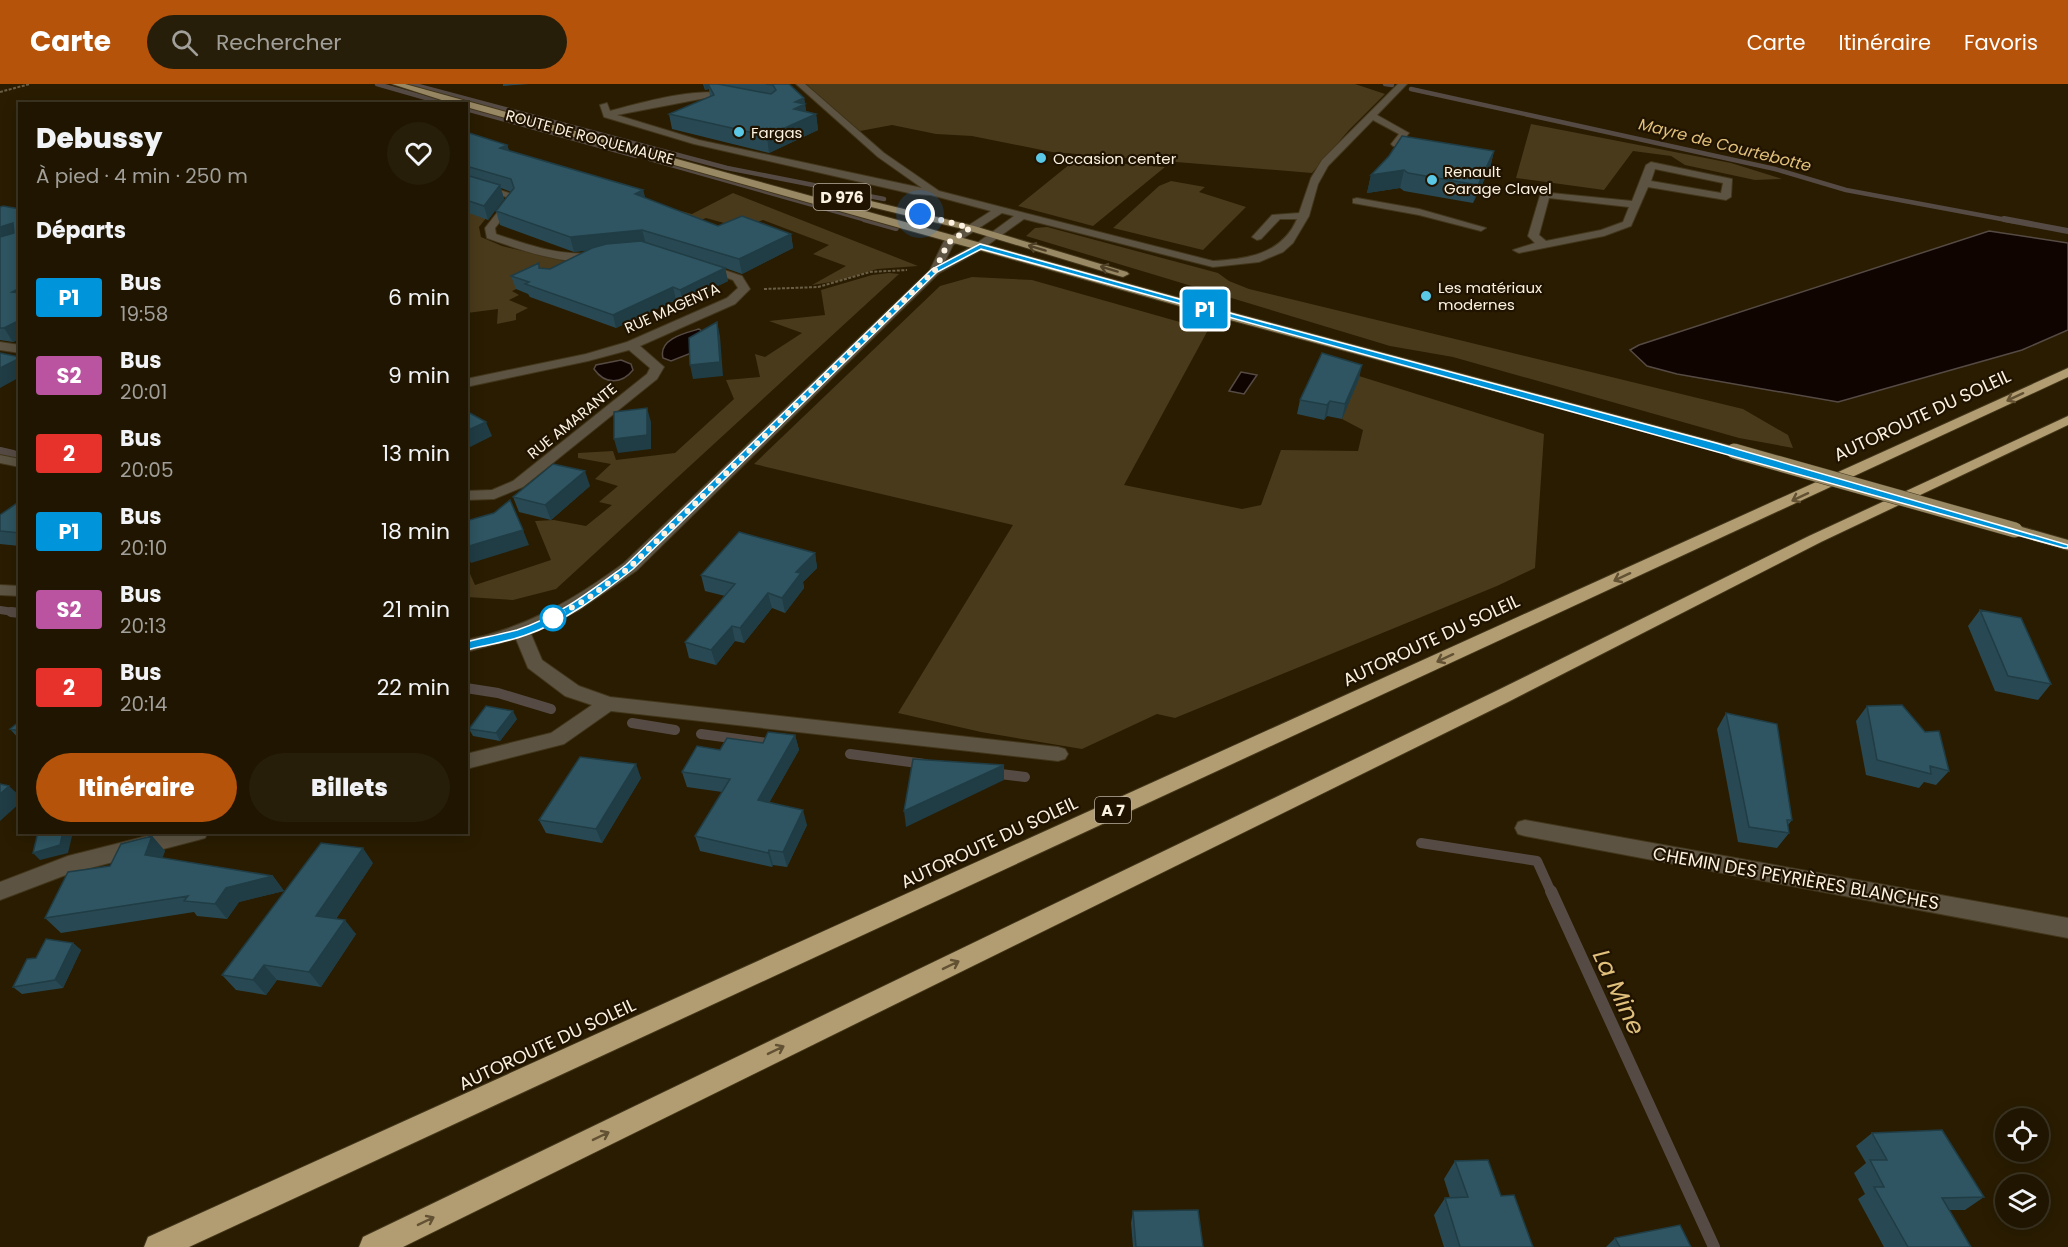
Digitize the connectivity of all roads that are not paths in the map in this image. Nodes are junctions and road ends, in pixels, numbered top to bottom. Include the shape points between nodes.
1 (396, 84) edge
2 (800, 84) edge
3 (1403, 84) edge
4 (750, 100) edge
5 (459, 102) edge
6 (468, 105) edge
7 (1372, 116) junction
8 (1396, 144) edge
9 (713, 171) junction
10 (468, 183) edge
11 (1645, 183) junction
12 (935, 193) junction
13 (1357, 201) dead end
14 (1636, 205) junction
15 (1001, 209) junction
16 (1024, 214) junction
17 (1304, 216) junction
18 (970, 228) junction
19 (1481, 228) dead end
20 (996, 235) junction
21 (1257, 237) dead end
22 (953, 239) junction
23 (1544, 245) junction
24 (980, 246) junction
25 (1519, 250) dead end
26 (608, 252) edge
27 (591, 257) junction
28 (693, 263) edge
29 (570, 268) edge
30 (935, 270) junction
31 (631, 345) junction
32 (0, 346) edge
33 (18, 349) edge
34 (1426, 367) junction
35 (2068, 372) edge
36 (468, 384) edge
37 (2068, 420) edge
38 (0, 459) edge
39 (18, 463) edge
40 (468, 495) edge
41 (2068, 545) edge
42 (0, 590) edge
43 (18, 591) edge
44 (522, 632) junction
45 (468, 646) edge
46 (608, 704) junction
47 (1058, 754) dead end
48 (468, 761) edge
49 (1525, 828) dead end
50 (190, 834) edge
51 (0, 891) edge
52 (2068, 928) edge
53 (158, 1247) edge
54 (373, 1247) edge

1 - 5 main road, ROUTE DE ROQUEMAURE / D 976
2 - 12 street via 881,155
3 - 7 street
4 - 12 street via 716,93 606,110 697,142
6 - 9 main road, ROUTE DE ROQUEMAURE / D 976
7 - 8 street via 1404,133
7 - 17 street via 1323,165 1309,193
9 - 18 main road, ROUTE DE ROQUEMAURE / D 976 via 841,196
9 - 22 main road, ROUTE DE ROQUEMAURE / D 976
10 - 27 street via 510,195 512,200 490,228 491,236 574,257
11 - 11 street via 1726,196 1728,181 1651,165
11 - 14 street
12 - 15 street
13 - 19 street
14 - 23 street via 1627,224 1604,233
14 - 23 street via 1545,194 1533,236
15 - 16 street
15 - 18 street
16 - 17 street via 1213,264 1239,264 1278,251 1299,229
16 - 20 street
17 - 21 street via 1272,217
18 - 20 main road, ROUTE DE ROQUEMAURE / D 976
18 - 22 street
20 - 24 street
34 -> 20 main road, ROUTE DE ROQUEMAURE / D 976
22 - 24 main road, ROUTE DE ROQUEMAURE / D 976
22 - 30 street
23 - 25 street
24 - 30 street
24 - 34 main road, ROUTE DE ROQUEMAURE / D 976
26 - 27 street
27 - 29 street
28 - 31 street, RUE MAGENTA via 738,278 744,289 731,301
30 - 44 street via 630,567 587,599
31 - 36 street, RUE MAGENTA
31 - 40 street, RUE AMARANTE via 657,367 652,376 519,484 485,496
32 - 33 street
34 - 41 main road, ROUTE DE ROQUEMAURE / D 976, bridge
35 -> 53 highway, AUTOROUTE DU SOLEIL / A 7
54 -> 37 highway via 1501,697 1815,539
38 - 39 street
42 - 43 street
44 - 45 street
44 - 46 street via 534,664 572,691
46 - 47 street
46 - 48 street via 556,738
49 - 52 street, CHEMIN DES PEYRIÈRES BLANCHES
50 - 51 street via 68,866

